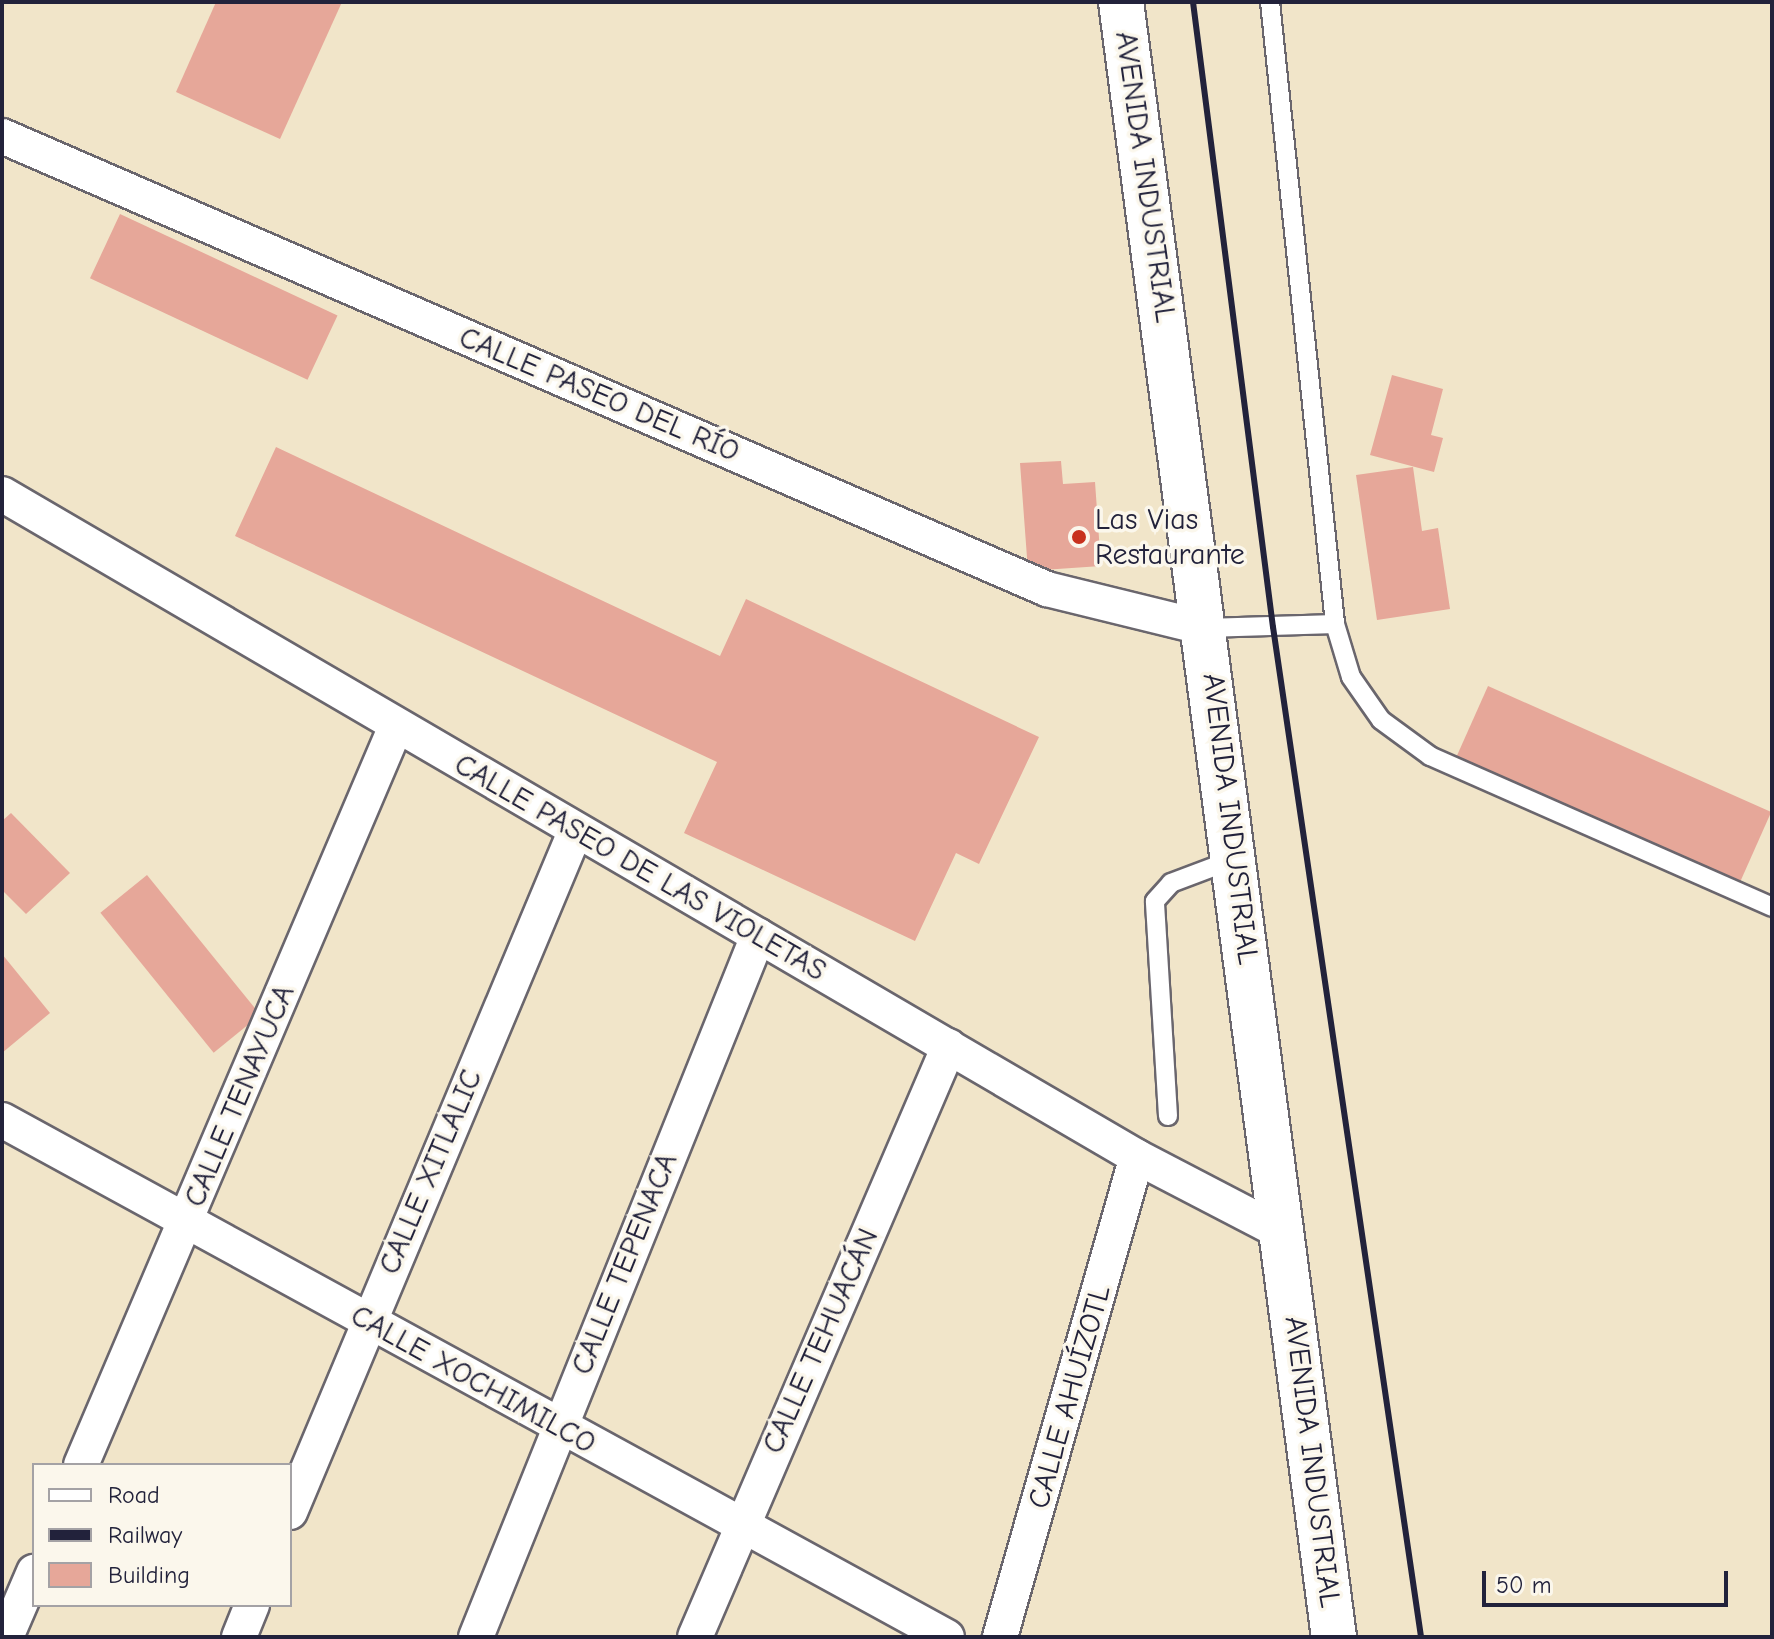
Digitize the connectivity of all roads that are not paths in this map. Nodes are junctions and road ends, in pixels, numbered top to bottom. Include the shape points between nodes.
1 (1121, 2) edge
2 (1270, 2) edge
3 (2, 136) edge
4 (2, 494) edge
5 (1335, 624) junction
6 (1206, 628) junction
7 (396, 726) junction
8 (575, 832) junction
9 (1235, 859) junction
10 (1772, 907) edge
11 (758, 936) junction
12 (949, 1046) junction
13 (1168, 1116) dead end
14 (2, 1120) edge
15 (1137, 1157) junction
16 (186, 1223) junction
17 (1283, 1233) junction
18 (367, 1322) junction
19 (559, 1427) junction
20 (82, 1463) edge
21 (292, 1507) edge
22 (740, 1527) junction
23 (32, 1577) edge
24 (251, 1607) edge
25 (6, 1637) edge
26 (239, 1637) edge
27 (476, 1637) edge
28 (695, 1637) edge
29 (947, 1637) edge
30 (1000, 1637) edge
31 (1334, 1637) edge

1 - 6 street, AVENIDA INDUSTRIAL
2 - 5 lane
3 - 6 street, CALLE PASEO DEL RÍO via 1047,589
4 - 7 street, CALLE PASEO DE LAS VIOLETAS
5 - 6 lane
5 - 10 lane via 1351,677 1381,720 1430,756
6 - 9 street, AVENIDA INDUSTRIAL
7 - 8 street, CALLE PASEO DE LAS VIOLETAS
7 - 16 street, CALLE TENAYUCA
8 - 11 street, CALLE PASEO DE LAS VIOLETAS
8 - 18 street, CALLE XITLALIC
9 - 13 lane via 1171,883 1155,901
9 - 17 street, AVENIDA INDUSTRIAL
11 - 12 street, CALLE PASEO DE LAS VIOLETAS
11 - 19 street, CALLE TEPENACA
12 - 15 street, CALLE PASEO DE LAS VIOLETAS
12 - 22 street, CALLE TEHUACÁN
14 - 16 street, CALLE XOCHIMILCO
15 - 17 street, CALLE PASEO DE LAS VIOLETAS
15 - 30 street, CALLE AHUÍZOTL
16 - 18 street, CALLE XOCHIMILCO
16 - 20 street, CALLE TENAYUCA
17 - 31 street, AVENIDA INDUSTRIAL
18 - 19 street, CALLE XOCHIMILCO
18 - 21 street, CALLE XITLALIC
19 - 22 street, CALLE XOCHIMILCO
19 - 27 street, CALLE TEPENACA
22 - 28 street, CALLE TEHUACÁN
22 - 29 street, CALLE XOCHIMILCO
23 - 25 street
24 - 26 street

